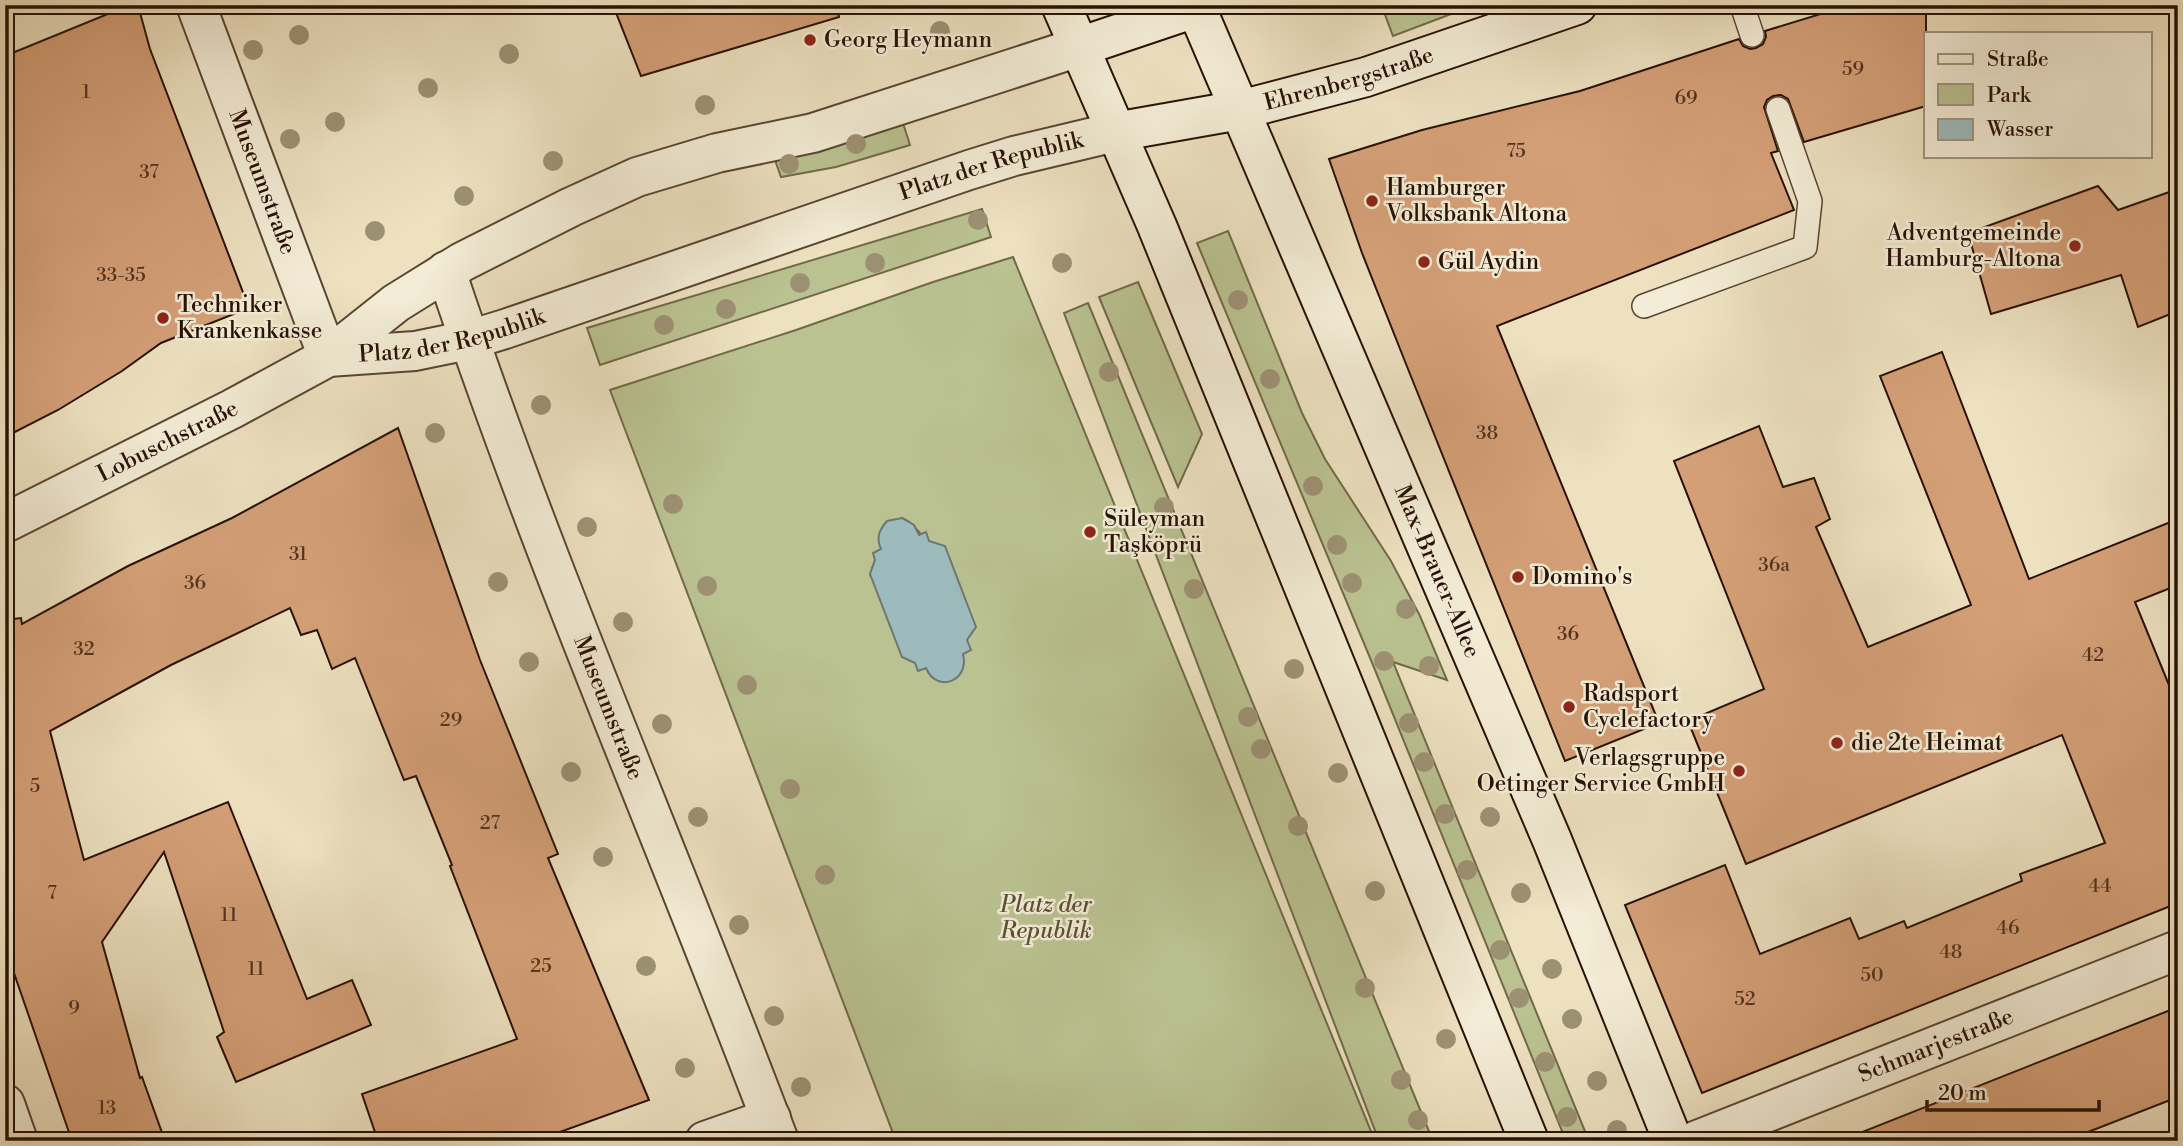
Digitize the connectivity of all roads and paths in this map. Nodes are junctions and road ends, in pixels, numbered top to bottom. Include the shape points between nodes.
1 (196, 5) edge
2 (1061, 5) edge
3 (1577, 5) edge
4 (1742, 5) edge
5 (1199, 6) edge
6 (1752, 35) dead end
7 (1079, 47) junction
8 (1778, 109) dead end
9 (1240, 110) junction
10 (1115, 132) junction
11 (446, 271) junction
12 (1644, 306) dead end
13 (469, 340) junction
14 (328, 357) junction
15 (5, 523) edge
16 (2178, 950) edge
17 (5, 1104) edge
18 (775, 1129) edge
19 (18, 1141) edge
20 (705, 1141) edge
21 (1529, 1141) edge
22 (1673, 1141) edge
23 (1695, 1141) edge

1 - 14 street, Museumstraße
2 - 7 street
3 - 9 street, Ehrenbergstraße via 1366,77
4 - 6 lane
5 - 7 street
5 - 9 street, Max-Brauer-Allee
7 - 10 street
7 - 11 street, Platz der Republik via 813,133 717,153 637,177
8 - 12 lane via 1810,201 1805,247
9 - 10 street, Ehrenbergstraße
9 - 22 street, Max-Brauer-Allee via 1552,840
10 - 13 street, Platz der Republik via 969,170
10 - 21 street
11 - 13 street, Museumstraße
11 - 14 street, Platz der Republik via 396,303
13 - 14 street, Platz der Republik via 415,351
13 - 18 street, Museumstraße via 562,590
14 - 15 street, Lobuschstraße
16 - 23 street, Schmarjestraße
17 - 19 street
18 - 20 street

